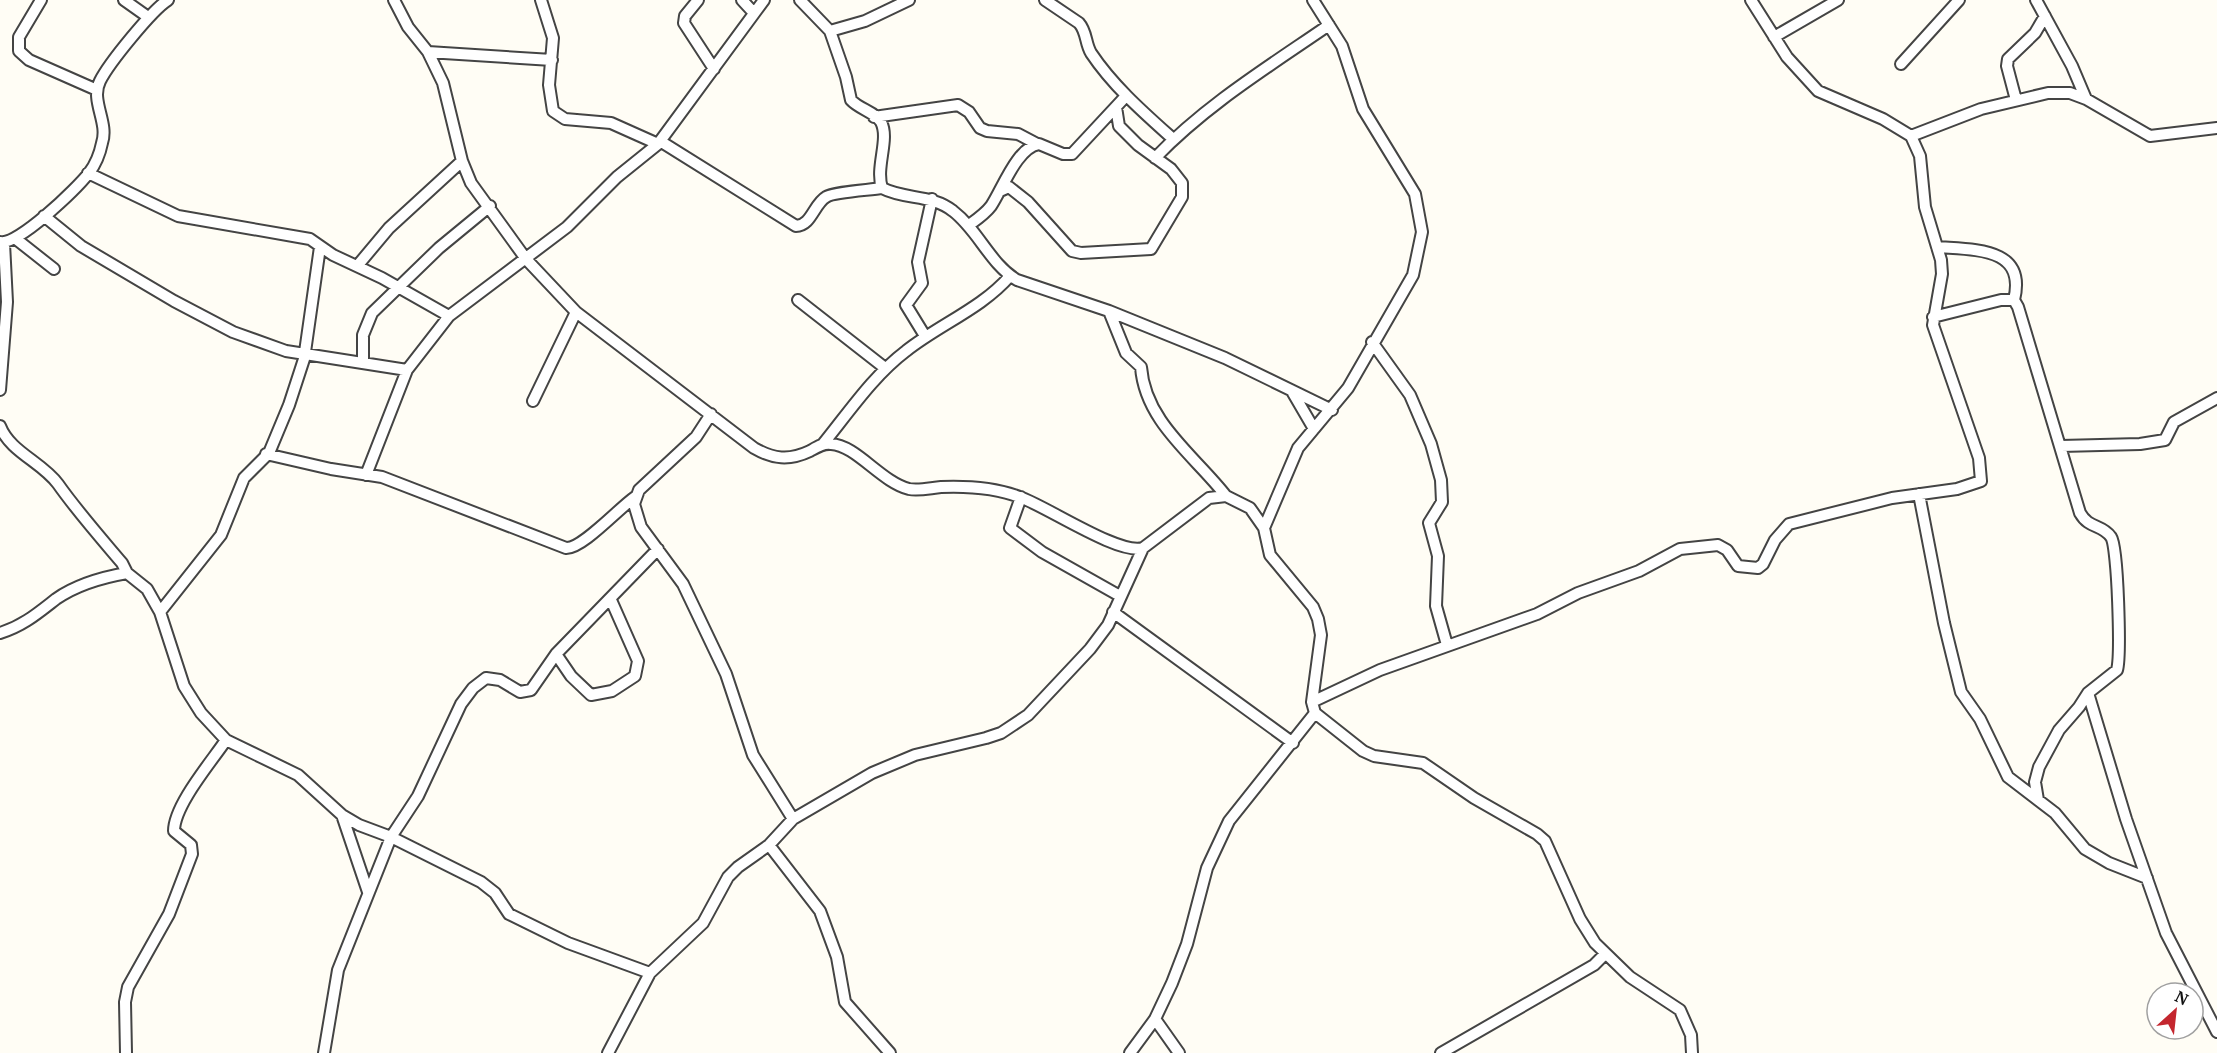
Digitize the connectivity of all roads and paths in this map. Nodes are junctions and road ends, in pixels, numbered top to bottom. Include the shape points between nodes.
1 (41, 0) edge
2 (124, 0) edge
3 (168, 0) edge
4 (394, 0) edge
5 (541, 0) edge
6 (698, 0) edge
7 (742, 0) edge
8 (764, 0) edge
9 (800, 0) edge
10 (909, 0) edge
11 (1045, 0) edge
12 (1313, 0) edge
13 (1751, 0) edge
14 (1838, 0) edge
15 (1959, 0) edge
16 (2036, 0) edge
17 (754, 13) junction
18 (2045, 16) junction
19 (148, 17) junction
20 (1329, 25) junction
21 (830, 31) junction
22 (1774, 37) junction
23 (428, 52) junction
24 (552, 60) junction
25 (1901, 64) dead end
26 (714, 69) junction
27 (97, 90) junction
28 (1126, 96) junction
29 (2086, 99) junction
30 (2016, 100) junction
31 (1116, 107) junction
32 (874, 117) junction
33 (2217, 128) edge
34 (1911, 136) junction
35 (1173, 139) junction
36 (659, 143) junction
37 (1037, 144) junction
38 (1155, 158) junction
39 (462, 161) junction
40 (88, 173) junction
41 (882, 188) junction
42 (1000, 191) junction
43 (932, 199) junction
44 (490, 206) junction
45 (44, 216) junction
46 (969, 225) junction
47 (16, 239) junction
48 (2, 242) edge
49 (320, 247) junction
50 (1937, 247) junction
51 (526, 259) junction
52 (358, 265) junction
53 (54, 269) dead end
54 (1010, 276) junction
55 (400, 289) junction
56 (798, 300) dead end
57 (2014, 300) junction
58 (1109, 311) junction
59 (576, 312) junction
60 (448, 316) junction
61 (1933, 317) junction
62 (925, 336) junction
63 (1372, 342) junction
64 (304, 353) junction
65 (363, 362) junction
66 (885, 368) junction
67 (407, 370) junction
68 (0, 390) edge
69 (1293, 393) junction
70 (2217, 398) edge
71 (533, 401) dead end
72 (1332, 410) junction
73 (711, 414) junction
74 (0, 426) edge
75 (1314, 429) junction
76 (824, 444) junction
77 (2061, 446) junction
78 (266, 454) junction
79 (366, 475) junction
80 (1918, 494) junction
81 (635, 496) junction
82 (1226, 496) junction
83 (1021, 497) junction
84 (1264, 528) junction
85 (1143, 548) junction
86 (658, 549) junction
87 (128, 573) junction
88 (1120, 596) junction
89 (611, 600) junction
90 (160, 612) junction
91 (1113, 612) junction
92 (0, 633) edge
93 (1447, 645) junction
94 (556, 654) junction
95 (2088, 693) junction
96 (1312, 702) junction
97 (1316, 713) junction
98 (226, 740) junction
99 (1293, 743) junction
100 (2038, 800) junction
101 (342, 815) junction
102 (793, 819) junction
103 (392, 837) junction
104 (769, 845) junction
105 (2147, 878) junction
106 (369, 892) junction
107 (1605, 954) junction
108 (650, 973) junction
109 (1155, 1019) junction
110 (2217, 1032) edge
111 (126, 1053) edge
112 (324, 1053) edge
113 (608, 1053) edge
114 (890, 1053) edge
115 (1130, 1053) edge
116 (1179, 1053) edge
117 (1441, 1053) edge
118 (1692, 1053) edge

1 - 27 street via 19,37 19,51 29,60
2 - 19 street
3 - 19 street
4 - 23 street via 408,27
5 - 24 street via 552,31
6 - 26 street via 684,23
7 - 17 street
8 - 17 street
9 - 21 street
10 - 21 street via 865,21
11 - 28 street via 1084,28 1092,54
12 - 20 street
13 - 22 street
14 - 22 street
15 - 25 street
16 - 18 street
17 - 26 street
18 - 29 street
18 - 30 street via 2035,33 2008,59
19 - 27 street via 105,73
20 - 35 street via 1230,92
20 - 63 street via 1342,46 1363,109 1403,171 1420,214 1420,248 1413,275
21 - 32 street via 848,95
22 - 34 street via 1799,73 1818,91 1883,119
23 - 24 street
23 - 39 street via 451,108
24 - 36 street via 550,96 556,114 574,121 611,123
26 - 36 street
27 - 40 street via 105,129 103,143
28 - 31 street
28 - 35 street
29 - 30 street via 2070,93 2048,93
29 - 33 street via 2150,136
30 - 34 street
31 - 37 street via 1072,154
31 - 38 street via 1119,126
32 - 37 street via 958,105 964,106 980,128 1018,134
32 - 41 street via 882,123 884,132
34 - 50 street via 1920,156 1926,207
35 - 38 street
36 - 41 street via 796,226 805,223 830,194
36 - 51 street
37 - 42 street via 1017,161
38 - 42 street via 1171,169 1183,188 1156,245 1148,250 1072,251 1020,194 1009,187
39 - 44 street via 471,183
39 - 52 street via 389,228
40 - 45 street
40 - 49 street via 178,216 307,238
41 - 43 street
42 - 46 street via 989,208
43 - 46 street
43 - 62 street via 918,262 922,284 906,305
44 - 51 street
44 - 55 street via 439,248
45 - 47 street
45 - 64 street via 81,246 174,301 248,338
46 - 54 street
47 - 48 street
47 - 53 street
48 - 68 street via 7,302
49 - 52 street
49 - 64 street
50 - 57 street via 2002,257 2015,272
50 - 61 street via 1942,274
51 - 59 street
51 - 60 street
52 - 55 street
54 - 58 street via 1031,287
54 - 62 street via 988,299
55 - 60 street
55 - 65 street via 378,305 366,323
56 - 66 street
57 - 61 street
57 - 77 street
58 - 69 street via 1225,358
58 - 82 street via 1128,357 1141,367 1149,400 1180,447
59 - 71 street
59 - 73 street
60 - 67 street
61 - 80 street via 1982,475 1976,485
62 - 66 street
63 - 72 street via 1364,363
63 - 93 street via 1410,395 1442,480 1442,502 1430,523 1438,556 1437,613
64 - 65 street
64 - 78 street via 289,405
65 - 67 street
66 - 76 street
67 - 79 street
69 - 72 street
69 - 75 street
70 - 77 street via 2174,422 2165,440
72 - 75 street
73 - 76 street via 768,456 799,457
73 - 81 street via 696,437
74 - 87 street via 7,439 59,485 66,499
75 - 84 street via 1292,457
76 - 83 street via 840,445 881,476 908,489 982,489
77 - 95 street via 2080,513 2085,522 2107,532 2117,556 2119,665 2115,673
78 - 79 street
78 - 90 street via 244,478 221,535
79 - 81 street via 403,484 566,548 582,543
80 - 93 street via 1789,524 1758,568 1738,566 1727,550 1718,545 1680,549 1639,571 1578,593 1537,614
80 - 100 street via 1961,692 1980,719 2008,777
81 - 86 street via 636,514
82 - 84 street via 1250,508
82 - 85 street via 1202,503
83 - 85 street via 1121,546
83 - 88 street via 1010,528 1042,552
84 - 96 street via 1270,555 1313,607 1318,619 1321,635
85 - 88 street
86 - 89 street
86 - 102 street via 688,594 726,674 753,755
87 - 90 street via 147,589
87 - 92 street via 81,586 26,622
88 - 91 street
89 - 94 street
89 - 94 street via 638,661 635,676 612,691 591,695
90 - 98 street via 184,686 201,713
91 - 99 street
91 - 102 street via 1090,649 1039,705 1001,733 892,763
93 - 96 street via 1380,670
94 - 103 street via 525,693 493,677 473,688 448,730 418,796
95 - 100 street via 2059,730 2039,767
95 - 105 street
96 - 97 street
97 - 99 street
97 - 107 street via 1363,751 1423,763 1537,834 1559,868 1580,920
98 - 101 street via 298,775
98 - 111 street via 174,823 174,831 191,845 192,854 169,914 128,987
99 - 109 street via 1236,812 1220,840 1200,887 1187,944
100 - 105 street via 2055,813 2085,849
101 - 103 street
101 - 106 street
102 - 104 street
103 - 106 street
103 - 108 street via 481,882 495,892 508,914 568,944
104 - 108 street via 728,877 703,923
104 - 114 street via 820,911 837,957 845,1002
105 - 110 street via 2166,933
106 - 112 street via 338,970
107 - 117 street via 1594,965
107 - 118 street via 1630,977 1680,1010
108 - 113 street
109 - 115 street
109 - 116 street

